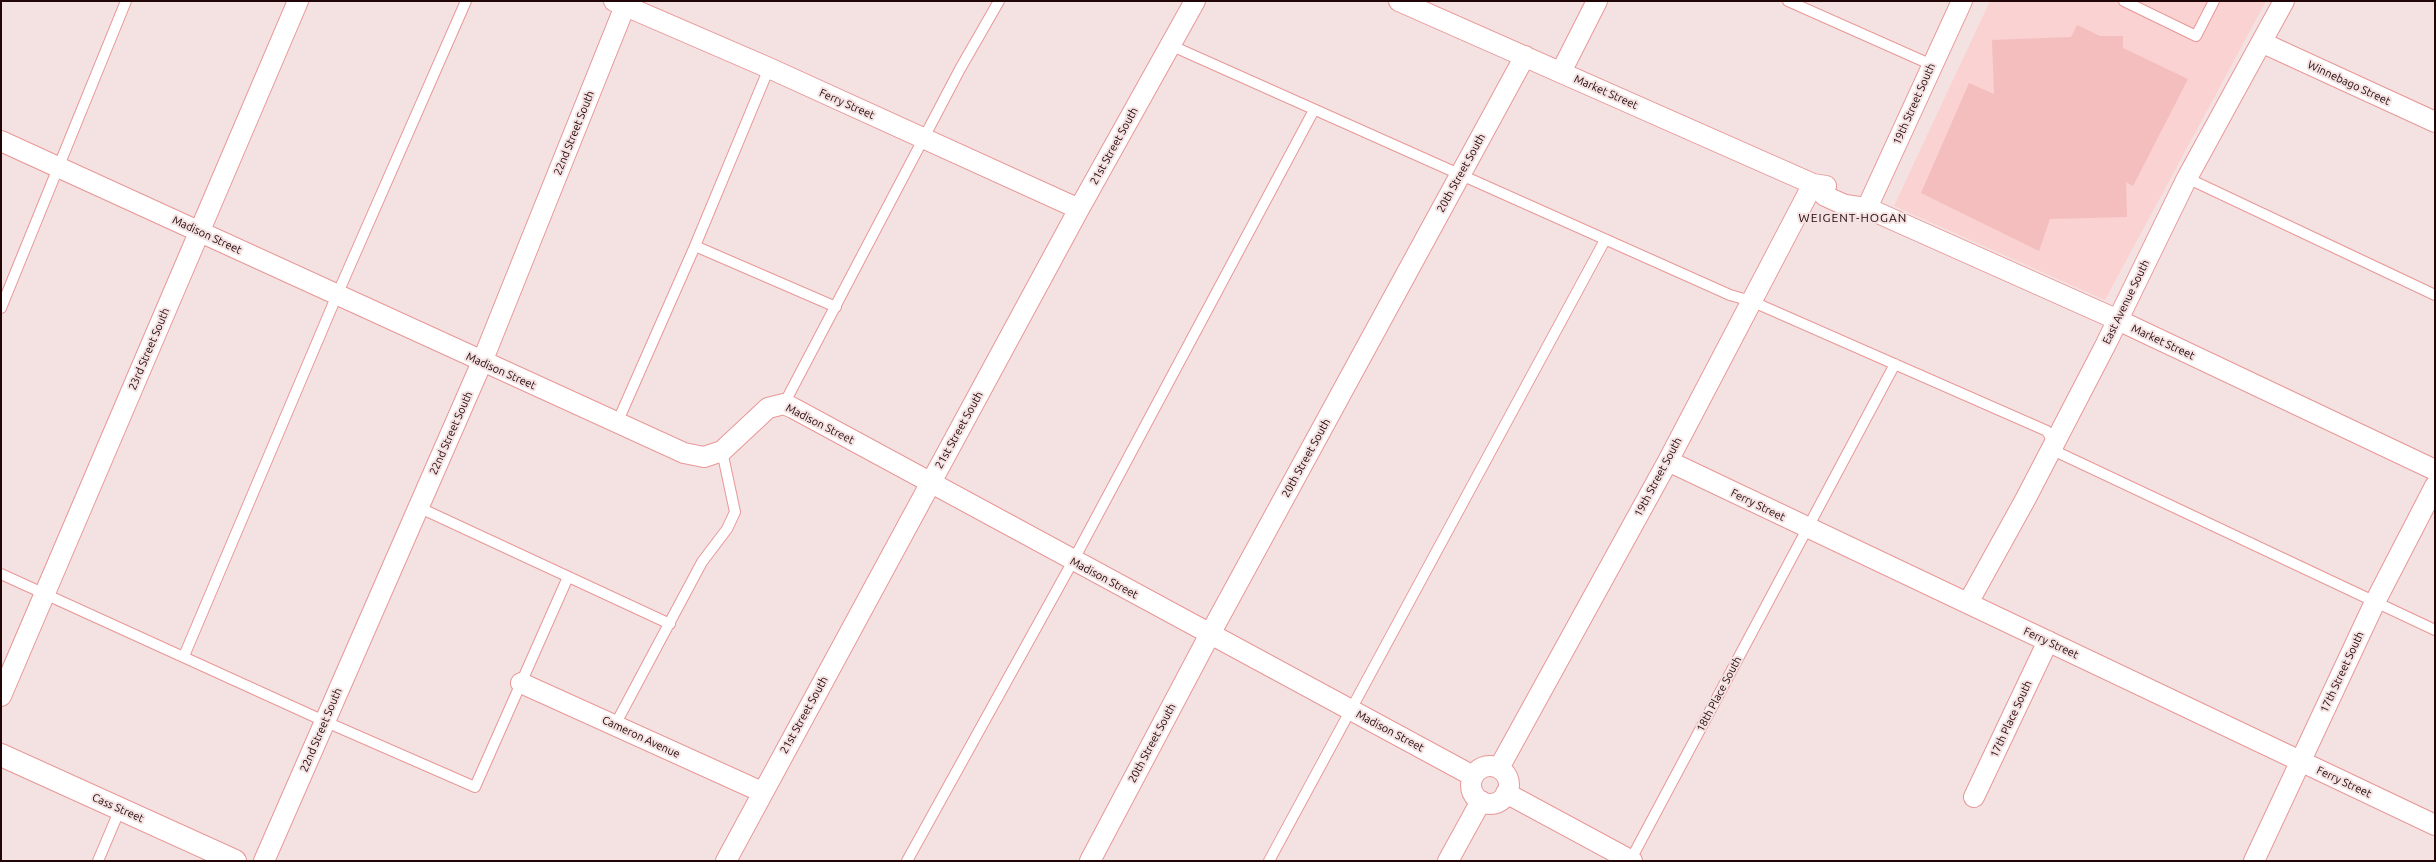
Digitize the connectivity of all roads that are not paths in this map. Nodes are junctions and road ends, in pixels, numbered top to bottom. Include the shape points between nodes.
1 (126, 1) edge
2 (298, 1) edge
3 (466, 1) edge
4 (999, 1) edge
5 (1195, 1) edge
6 (1399, 1) edge
7 (1597, 1) edge
8 (1788, 1) edge
9 (1962, 1) edge
10 (2124, 1) edge
11 (2214, 1) edge
12 (2284, 1) edge
13 (622, 3) edge
14 (2263, 43) junction
15 (1170, 45) junction
16 (1525, 56) junction
17 (1932, 65) junction
18 (769, 68) junction
19 (1561, 72) junction
20 (1314, 110) junction
21 (2435, 122) edge
22 (924, 138) junction
23 (1, 141) edge
24 (60, 167) junction
25 (1460, 176) junction
26 (2187, 178) junction
27 (1813, 184) junction
28 (1867, 208) junction
29 (1079, 209) junction
30 (200, 231) junction
31 (1605, 240) junction
32 (695, 246) junction
33 (337, 295) junction
34 (2435, 295) edge
35 (1751, 301) junction
36 (836, 307) junction
37 (1, 308) edge
38 (2118, 320) junction
39 (482, 362) junction
40 (1895, 364) junction
41 (784, 404) junction
42 (617, 423) junction
43 (2054, 442) junction
44 (722, 452) junction
45 (1668, 461) junction
46 (2435, 470) edge
47 (930, 482) junction
48 (2435, 486) edge
49 (418, 507) junction
50 (1807, 528) junction
51 (1073, 561) junction
52 (1, 574) edge
53 (568, 577) junction
54 (44, 594) junction
55 (2375, 602) junction
56 (1968, 603) junction
57 (670, 624) junction
58 (2435, 630) edge
59 (1210, 634) junction
60 (2048, 641) junction
61 (184, 656) junction
62 (521, 683) junction
63 (1, 696) edge
64 (1350, 710) junction
65 (324, 721) junction
66 (615, 725) junction
67 (1, 755) edge
68 (2300, 762) junction
69 (1499, 768) junction
70 (1473, 776) junction
71 (762, 792) junction
72 (1506, 793) junction
73 (1974, 797) dead end
74 (1481, 801) junction
75 (120, 809) junction
76 (2435, 825) edge
77 (98, 861) edge
78 (235, 861) edge
79 (264, 861) edge
80 (726, 861) edge
81 (907, 861) edge
82 (1090, 861) edge
83 (1269, 861) edge
84 (1448, 861) edge
85 (1631, 861) edge
86 (2254, 861) edge

1 - 24 lane
2 - 30 street, 23rd Street South
3 - 33 lane
4 - 22 lane
5 - 15 street, 21st Street South
6 - 16 street, Market Street
7 - 19 street
8 - 17 lane
9 - 17 street, 19th Street South
10 - 11 lane via 2196,36
12 - 14 street, East Avenue South
13 - 18 street, Ferry Street
13 - 39 street, 22nd Street South
14 - 21 street, Winnebago Street
14 - 26 street, East Avenue South
15 - 20 lane
15 - 29 street, 21st Street South
16 - 19 street, Market Street
16 - 25 street, 20th Street South
17 - 28 street, 19th Street South
18 - 22 street, Ferry Street
18 - 32 lane
19 - 27 street, Market Street
20 - 25 lane
20 - 51 lane
22 - 29 street, Ferry Street
22 - 36 lane
23 - 24 street, Madison Street
24 - 30 street, Madison Street
24 - 37 lane
25 - 31 lane
25 - 59 street, 20th Street South
26 - 34 lane
26 - 38 street, East Avenue South
27 - 28 street, Market Street via 1825,196 1845,205
27 - 35 street, 19th Street South
28 - 38 street, Market Street
29 - 47 street, 21st Street South
30 - 33 street, Madison Street
30 - 54 street, 23rd Street South
31 - 35 lane via 1730,296
31 - 64 lane
32 - 36 lane
32 - 42 lane
33 - 39 street, Madison Street
33 - 61 lane
35 - 40 lane
35 - 45 street, 19th Street South
36 - 41 lane
38 - 43 street, East Avenue South
38 - 46 street, Market Street
39 - 42 street, Madison Street
39 - 49 street, 22nd Street South
40 - 43 lane via 2047,431
40 - 50 lane, 18th Place South
41 - 44 street, Madison Street via 768,408
41 - 47 street, Madison Street
42 - 44 street, Madison Street via 684,453 704,457
43 - 55 lane via 2059,453
43 - 56 street, East Avenue South via 2026,500
44 - 57 lane via 735,512 727,529 702,562
45 - 50 street, Ferry Street
45 - 69 street, 19th Street South
47 - 51 street, Madison Street
47 - 71 street, 21st Street South
48 - 55 street, 17th Street South
49 - 53 lane
49 - 65 street, 22nd Street South
50 - 56 street, Ferry Street
50 - 85 lane, 18th Place South
51 - 59 street, Madison Street
51 - 81 lane
52 - 54 lane
53 - 57 lane
53 - 62 lane
54 - 61 lane
54 - 63 street, 23rd Street South
55 - 58 lane
55 - 68 street, 17th Street South
56 - 60 street, Ferry Street
57 - 66 lane
59 - 64 street, Madison Street
59 - 82 street, 20th Street South
60 - 68 street, Ferry Street
60 - 73 street, 17th Place South
61 - 65 lane
62 - 65 lane via 475,787
62 - 66 street, Cameron Avenue
64 - 70 street, Madison Street
64 - 83 lane
65 - 79 street, 22nd Street South
66 - 71 street, Cameron Avenue
67 - 75 street, Cass Street
68 - 76 street, Ferry Street
68 - 86 street, 17th Street South
69 - 70 street via 1487,766
69 - 72 street via 1508,782
70 - 74 street via 1471,788 1476,798
71 - 80 street, 21st Street South
72 - 74 street via 1503,798 1492,803
72 - 85 street
74 - 84 street
75 - 77 lane
75 - 78 street, Cass Street

